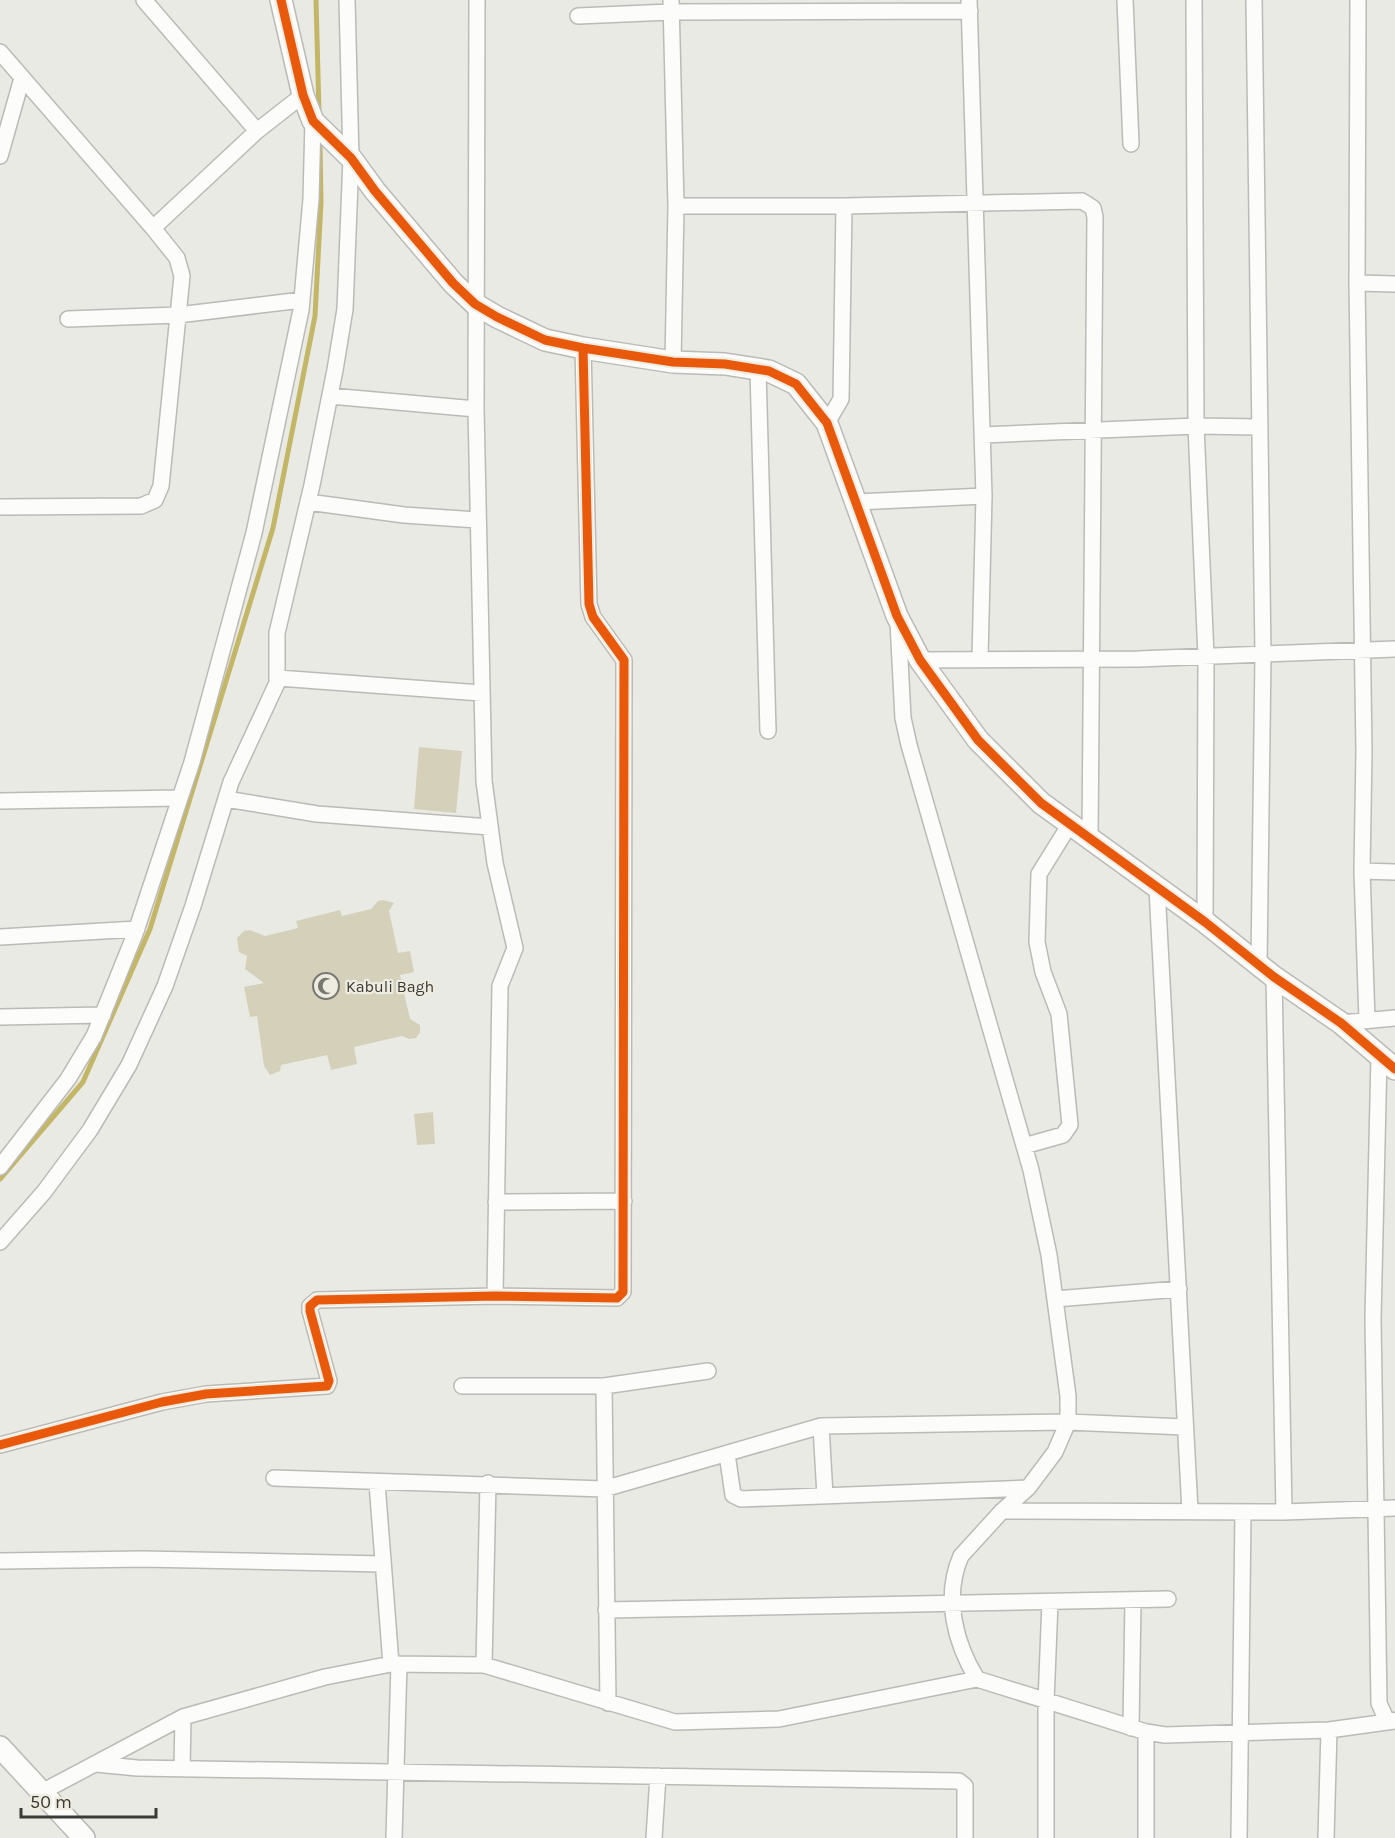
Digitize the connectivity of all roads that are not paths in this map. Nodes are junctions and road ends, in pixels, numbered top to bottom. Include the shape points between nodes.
1 (144, 0) edge
2 (347, 0) edge
3 (477, 0) edge
4 (1125, 0) edge
5 (1194, 0) edge
6 (1254, 0) edge
7 (1358, 0) edge
8 (282, 1) edge
9 (670, 6) edge
10 (970, 6) edge
11 (578, 16) dead end
12 (0, 52) edge
13 (22, 78) junction
14 (303, 95) junction
15 (315, 123) junction
16 (257, 131) junction
17 (1131, 144) dead end
18 (347, 154) junction
19 (0, 156) edge
20 (977, 202) junction
21 (676, 206) junction
22 (844, 206) junction
23 (153, 228) junction
24 (1358, 283) junction
25 (1395, 284) edge
26 (302, 300) junction
27 (475, 304) junction
28 (178, 315) junction
29 (68, 320) dead end
30 (583, 348) junction
31 (673, 362) junction
32 (758, 370) junction
33 (330, 396) junction
34 (476, 409) junction
35 (827, 423) junction
36 (1196, 426) junction
37 (1260, 427) junction
38 (1095, 430) junction
39 (983, 435) junction
40 (984, 496) junction
41 (308, 502) junction
42 (857, 502) junction
43 (0, 507) edge
44 (477, 520) junction
45 (897, 616) junction
46 (1364, 649) junction
47 (1395, 649) edge
48 (1263, 655) junction
49 (1206, 656) junction
50 (980, 658) junction
51 (1092, 659) junction
52 (920, 660) junction
53 (278, 678) junction
54 (482, 693) junction
55 (768, 731) dead end
56 (180, 798) junction
57 (226, 799) junction
58 (0, 801) edge
59 (1070, 824) junction
60 (490, 827) junction
61 (1090, 839) junction
62 (1362, 871) junction
63 (1395, 872) edge
64 (1157, 888) junction
65 (1205, 922) junction
66 (137, 928) junction
67 (0, 937) edge
68 (1266, 971) junction
69 (103, 1015) junction
70 (0, 1017) edge
71 (1395, 1018) edge
72 (1367, 1020) junction
73 (1341, 1023) junction
74 (1387, 1062) edge
75 (1024, 1146) junction
76 (0, 1167) edge
77 (624, 1201) junction
78 (496, 1202) junction
79 (0, 1242) edge
80 (1179, 1289) junction
81 (495, 1296) junction
82 (1055, 1299) junction
83 (708, 1371) dead end
84 (462, 1386) dead end
85 (604, 1386) junction
86 (1068, 1422) junction
87 (822, 1426) junction
88 (1184, 1427) junction
89 (0, 1445) edge
90 (727, 1454) junction
91 (274, 1478) dead end
92 (377, 1483) junction
93 (488, 1483) junction
94 (1028, 1488) junction
95 (604, 1489) junction
96 (825, 1496) junction
97 (1377, 1508) junction
98 (1395, 1508) edge
99 (1002, 1511) junction
100 (1190, 1511) junction
101 (1243, 1512) junction
102 (1284, 1512) junction
103 (0, 1561) edge
104 (383, 1564) junction
105 (1168, 1599) dead end
106 (1132, 1600) junction
107 (1050, 1602) junction
108 (951, 1603) junction
109 (606, 1610) junction
110 (395, 1664) junction
111 (484, 1665) junction
112 (977, 1679) junction
113 (608, 1702) junction
114 (1046, 1702) junction
115 (183, 1717) junction
116 (1395, 1721) edge
117 (1139, 1730) junction
118 (1329, 1730) junction
119 (1240, 1733) junction
120 (0, 1747) edge
121 (95, 1764) junction
122 (182, 1770) junction
123 (396, 1774) junction
124 (658, 1776) junction
125 (40, 1793) junction
126 (84, 1838) edge
127 (394, 1838) edge
128 (654, 1838) edge
129 (965, 1838) edge
130 (1046, 1838) edge
131 (1146, 1838) edge
132 (1239, 1838) edge
133 (1326, 1838) edge

1 - 16 street
2 - 18 street
3 - 27 street
4 - 17 street
5 - 36 street
6 - 37 street
7 - 24 street
8 - 14 street
9 - 10 street
9 - 11 street
9 - 21 street
10 - 20 street
12 - 13 street
13 - 19 street
13 - 23 street
14 - 15 street
14 - 16 street
15 - 18 street
15 - 26 street
16 - 23 street
18 - 27 street
18 - 33 street via 345,309
20 - 22 street
20 - 38 street via 1082,201 1093,208
20 - 39 street
21 - 22 street
21 - 31 street
22 - 35 street via 841,399
23 - 28 street via 181,266
24 - 25 street
24 - 46 street
26 - 28 street
26 - 56 street via 254,533
27 - 30 street via 545,340
27 - 34 street
28 - 29 street
28 - 43 street via 160,486 154,500 141,506
30 - 31 street
30 - 77 street via 589,604 593,617 624,660
31 - 32 street
32 - 35 street via 782,375 796,384
32 - 55 street
33 - 34 street
33 - 41 street
34 - 44 street
35 - 42 street
36 - 37 street
36 - 38 street
36 - 49 street
37 - 48 street
38 - 39 street
38 - 51 street
39 - 40 street
40 - 42 street
40 - 50 street
41 - 44 street
41 - 53 street via 277,633
42 - 45 street
44 - 54 street
45 - 52 street
45 - 75 street via 903,718 909,746
46 - 47 street
46 - 48 street
46 - 62 street
48 - 49 street
48 - 68 street
49 - 51 street
49 - 65 street
50 - 51 street
50 - 52 street
51 - 61 street
52 - 59 street via 978,740 1024,789
53 - 54 street
53 - 57 street
54 - 60 street via 484,781
56 - 58 street
56 - 66 street
57 - 60 street via 317,814
57 - 79 street via 165,986 129,1065 90,1130
59 - 61 street
59 - 75 street via 1039,874 1037,942 1043,972 1059,1014 1070,1125 1063,1135
60 - 78 street via 515,948 500,986
61 - 64 street
62 - 63 street
62 - 72 street
64 - 65 street
64 - 80 street
65 - 68 street
66 - 67 street
66 - 69 street
68 - 73 street
68 - 102 street
69 - 70 street
69 - 76 street via 68,1079
71 - 72 street
72 - 73 street
73 - 74 street
74 - 97 street via 1373,1318
75 - 82 street via 1042,1214
77 - 78 street
77 - 81 street via 625,1286 620,1296
78 - 81 street
80 - 82 street
80 - 88 street
81 - 89 street via 317,1300 310,1311 329,1380 327,1386 206,1394
82 - 86 street
83 - 85 street
84 - 85 street
85 - 95 street
86 - 87 street
86 - 88 street
86 - 94 street via 1055,1452
87 - 90 street
87 - 96 street
88 - 100 street
90 - 95 street
90 - 96 street via 735,1497
91 - 92 street
92 - 93 street
92 - 104 street
93 - 95 street
93 - 111 street
94 - 96 street
94 - 99 street
95 - 109 street
97 - 98 street
97 - 102 street
97 - 116 street via 1379,1703 1386,1719
99 - 100 street
99 - 108 street via 961,1556
100 - 101 street
101 - 102 street
101 - 119 street
103 - 104 street via 143,1559
104 - 110 street
105 - 106 street
106 - 107 street
106 - 117 street
107 - 108 street
107 - 114 street
108 - 109 street
108 - 112 street via 963,1652
109 - 113 street
110 - 111 street
110 - 115 street via 325,1677
110 - 123 street
111 - 113 street
112 - 113 street via 779,1719 675,1722
112 - 114 street
114 - 117 street
114 - 130 street
115 - 121 street
115 - 122 street
116 - 118 street
117 - 119 street
117 - 131 street
118 - 119 street
118 - 133 street
119 - 132 street
120 - 125 street
121 - 122 street
121 - 125 street
122 - 123 street
123 - 124 street
123 - 127 street
124 - 128 street
124 - 129 street via 958,1781 965,1786
125 - 126 street

